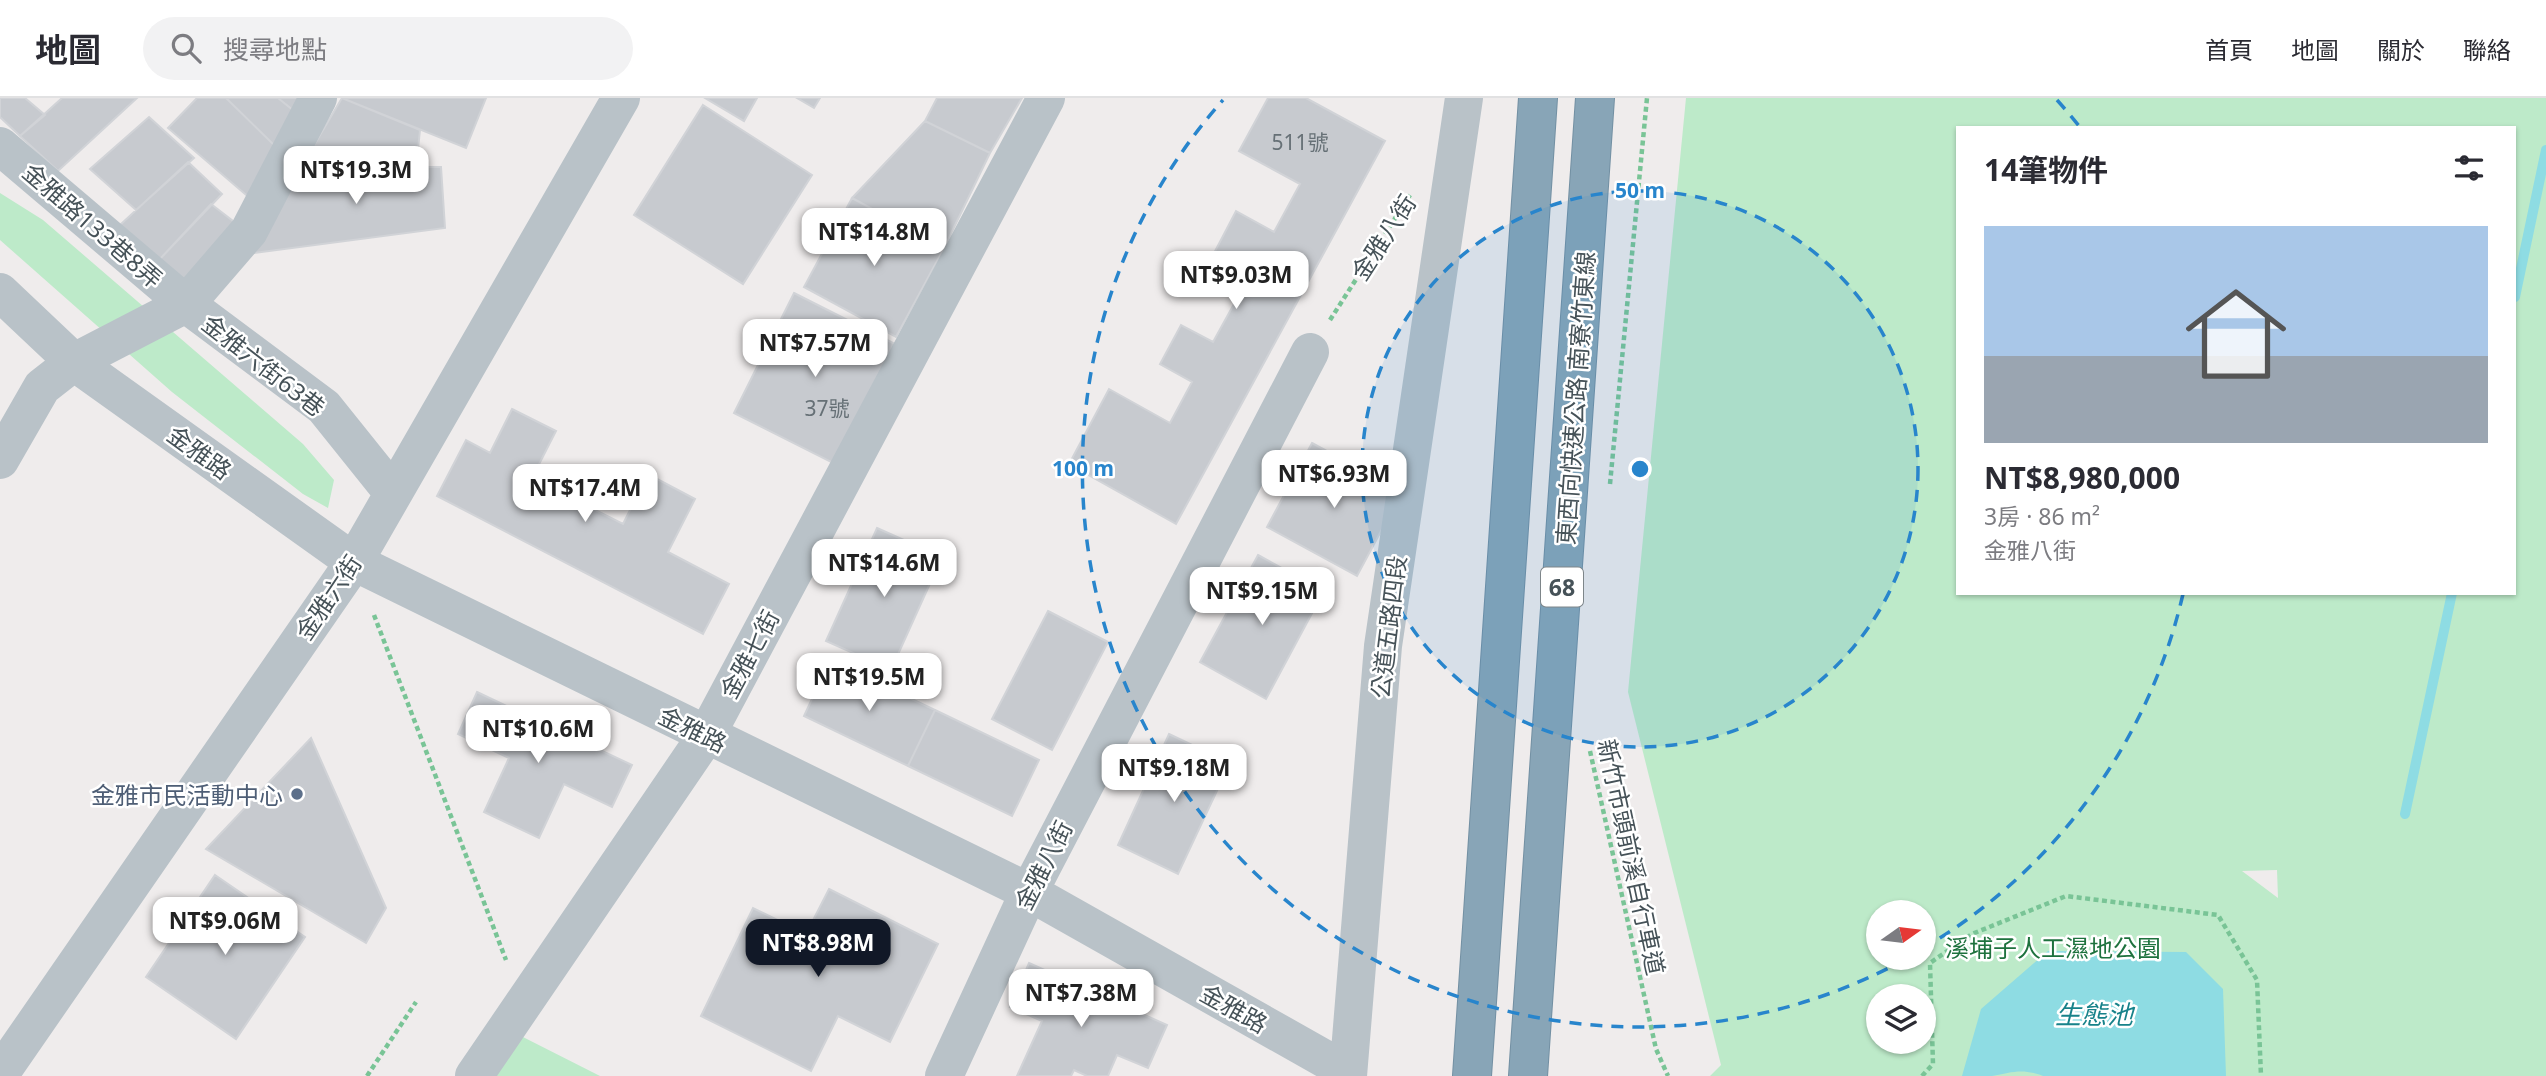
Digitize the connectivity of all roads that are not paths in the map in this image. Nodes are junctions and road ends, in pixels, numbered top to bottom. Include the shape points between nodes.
1 (318, 98) edge
2 (621, 98) edge
3 (1046, 98) edge
4 (1538, 98) edge
5 (1595, 98) edge
6 (1454, 103) edge
7 (0, 146) edge
8 (0, 292) edge
9 (186, 304) junction
10 (1310, 352) road end
11 (74, 362) junction
12 (0, 460) edge
13 (393, 493) junction
14 (354, 562) junction
15 (706, 736) junction
16 (1029, 892) junction
17 (0, 1074) edge
18 (1348, 1074) edge
19 (474, 1076) edge
20 (944, 1076) edge
21 (1472, 1076) edge
22 (1528, 1076) edge

1 - 9 street via 250,231
2 - 13 street, 金雅六街
3 - 15 street, 金雅七街
4 - 21 highway, 68
5 - 22 highway, 東西向快速公路 南寮竹東線 / 68
6 - 18 street, 公道五路四段 via 1383,646
7 - 9 street, 金雅路133巷8弄
8 - 11 street, 金雅路
9 - 11 street
9 - 13 street, 金雅六街63巷 via 324,407
10 - 16 street, 金雅八街
11 - 12 street via 42,387
11 - 14 street, 金雅路
13 - 14 street, 金雅六街
14 - 15 street, 金雅路
14 - 17 street, 金雅六街
15 - 16 street, 金雅路
15 - 19 street, 金雅七街
16 - 18 street, 金雅路
16 - 20 street, 金雅八街

